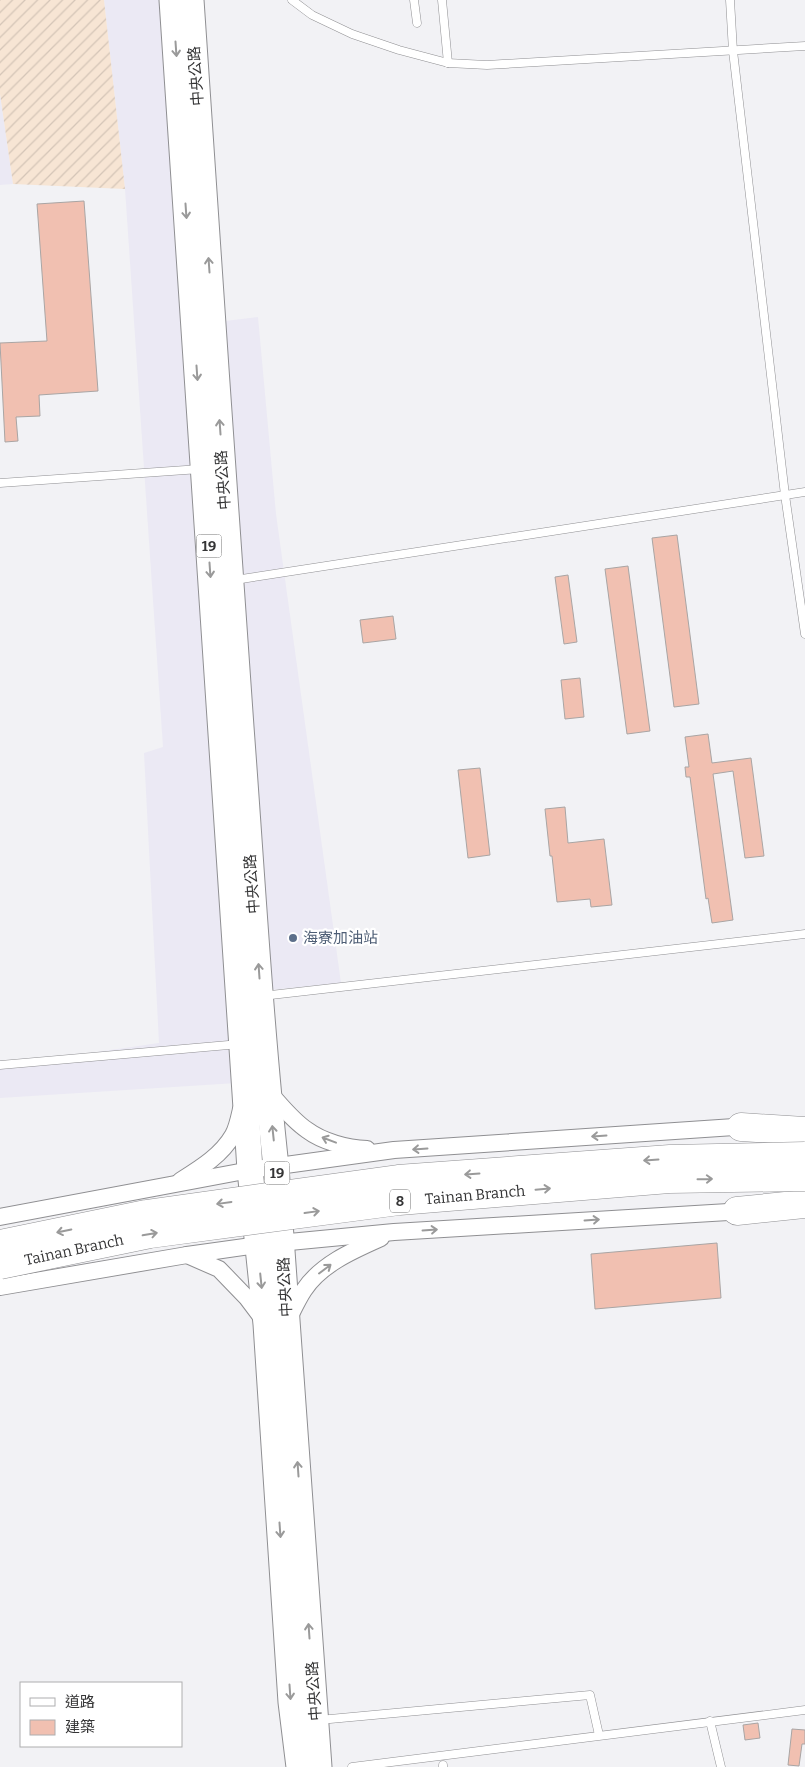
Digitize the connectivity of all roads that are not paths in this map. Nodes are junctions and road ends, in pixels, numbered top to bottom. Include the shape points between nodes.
1 (172, 0) edge
2 (191, 0) edge
3 (292, 0) edge
4 (414, 0) edge
5 (442, 0) edge
6 (730, 0) edge
7 (417, 23) dead end
8 (805, 46) edge
9 (733, 51) junction
10 (448, 62) junction
11 (213, 468) junction
12 (0, 483) edge
13 (805, 492) edge
14 (785, 495) junction
15 (230, 580) junction
16 (805, 634) edge
17 (805, 934) edge
18 (260, 996) junction
19 (242, 1044) junction
20 (0, 1065) edge
21 (256, 1092) junction
22 (805, 1123) edge
23 (741, 1127) junction
24 (805, 1131) edge
25 (394, 1150) junction
26 (805, 1156) edge
27 (276, 1166) junction
28 (250, 1170) junction
29 (805, 1177) edge
30 (172, 1186) junction
31 (805, 1204) edge
32 (736, 1211) junction
33 (805, 1212) edge
34 (0, 1217) edge
35 (394, 1232) junction
36 (282, 1243) junction
37 (0, 1244) edge
38 (258, 1245) junction
39 (187, 1255) junction
40 (0, 1265) edge
41 (0, 1287) edge
42 (276, 1323) junction
43 (805, 1710) edge
44 (316, 1720) junction
45 (710, 1721) junction
46 (599, 1735) junction
47 (299, 1767) edge
48 (319, 1767) edge
49 (352, 1767) edge
50 (721, 1767) edge

1 -> 11 main road, 中央公路 / 19
11 -> 2 main road, 中央公路 / 19
3 - 10 lane via 312,15 352,34
4 - 7 lane
5 - 10 lane
6 - 9 lane
8 - 9 lane
9 - 10 lane via 487,65
9 - 14 lane
11 - 12 lane
11 - 15 main road, 中央公路 / 19
11 -> 19 main road, 中央公路 / 19
13 - 14 lane
14 - 15 lane
14 - 16 lane
18 -> 15 main road, 中央公路 / 19
17 - 18 lane
18 - 21 main road, 中央公路 / 19
19 - 20 lane
19 - 21 main road, 中央公路 / 19
25 -> 21 street via 353,1148 330,1141 308,1131
27 -> 21 main road, 中央公路 / 19
21 - 28 main road, 中央公路 / 19
21 - 30 street via 227,1142 208,1162
22 - 23 street
23 - 24 highway
23 -> 25 street
25 - 27 street
26 -> 37 highway, Tainan Branch / 8, bridge via 670,1159 398,1179 146,1214
27 - 28 street
27 - 36 main road, 中央公路 / 19
28 - 30 street
28 - 38 main road, 中央公路 / 19
40 -> 29 highway, Tainan Branch / 8, bridge via 150,1234 399,1201 669,1179
30 - 34 street
31 - 32 highway
32 - 33 street
35 -> 32 street
35 - 36 street
42 -> 35 street via 305,1288 346,1253
36 - 38 street
36 - 42 main road, 中央公路 / 19
38 - 39 street
38 -> 42 main road, 中央公路 / 19
39 - 41 street
39 - 42 street via 219,1269
44 -> 42 main road, 中央公路 / 19
42 -> 47 main road, 中央公路 / 19 via 291,1702
43 - 45 lane
44 - 46 lane via 590,1695
44 - 48 main road, 中央公路 / 19
45 - 46 lane
45 - 50 lane
46 - 49 lane

